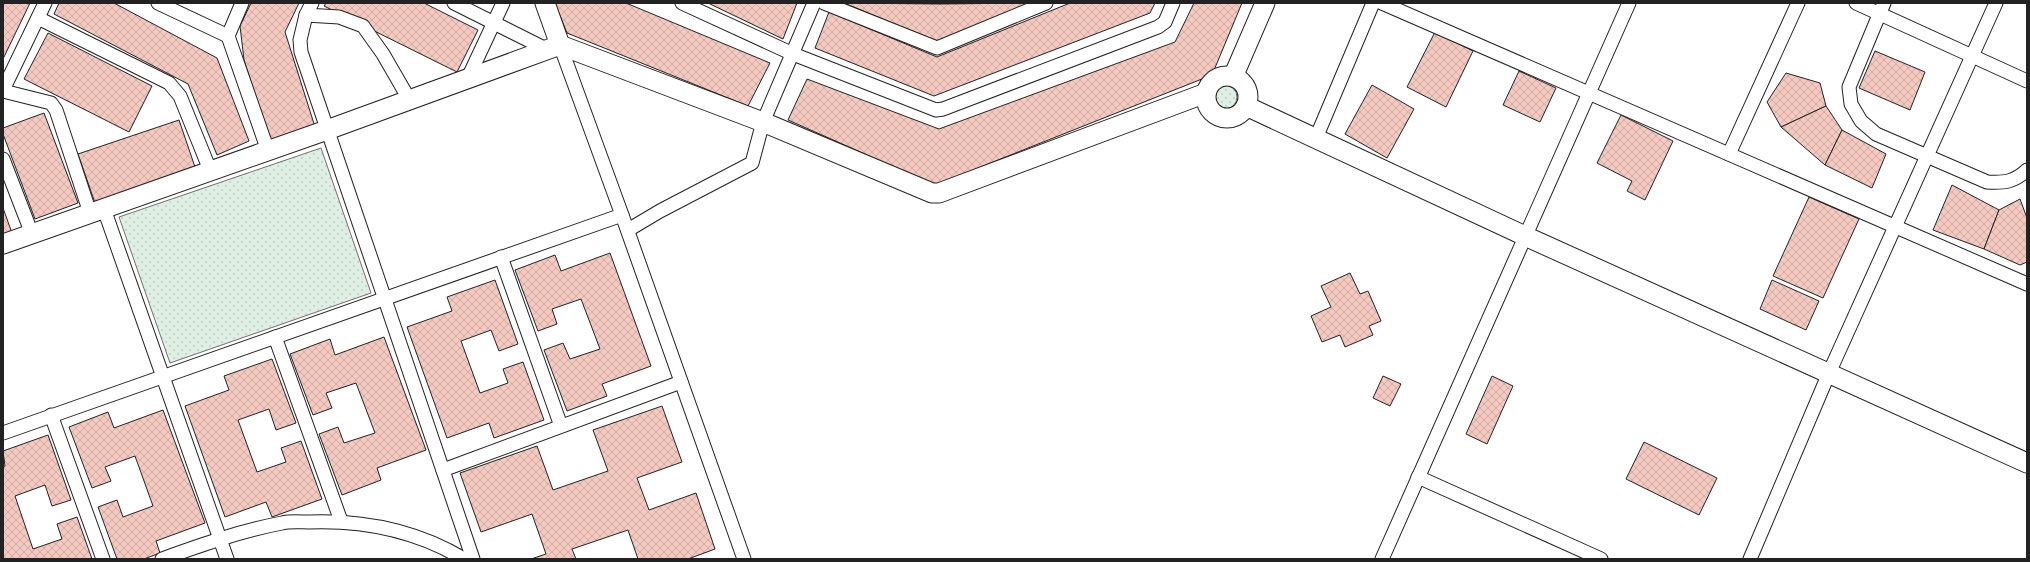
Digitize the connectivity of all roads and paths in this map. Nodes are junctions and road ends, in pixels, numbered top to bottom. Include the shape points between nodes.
1 (45, 3) edge
2 (158, 3) edge
3 (242, 3) edge
4 (454, 3) edge
5 (502, 3) edge
6 (545, 3) edge
7 (682, 3) edge
8 (814, 3) edge
9 (824, 3) edge
10 (1046, 3) edge
11 (1173, 3) edge
12 (1265, 3) edge
13 (1373, 3) edge
14 (1382, 3) edge
15 (1629, 3) edge
16 (1798, 3) edge
17 (1856, 3) edge
18 (1996, 3) edge
19 (1882, 8) edge
20 (309, 9) edge
21 (38, 18) junction
22 (494, 23) junction
23 (228, 36) junction
24 (554, 47) junction
25 (793, 54) junction
26 (1973, 56) junction
27 (1233, 77) junction
28 (468, 78) junction
29 (2027, 81) edge
30 (3, 90) edge
31 (1206, 93) junction
32 (1589, 93) junction
33 (409, 99) junction
34 (1246, 106) junction
35 (763, 122) junction
36 (328, 130) junction
37 (1316, 138) junction
38 (268, 151) junction
39 (1729, 154) junction
40 (1927, 157) junction
41 (3, 159) edge
42 (210, 170) junction
43 (2027, 170) edge
44 (97, 211) junction
45 (622, 215) junction
46 (1896, 226) junction
47 (628, 230) junction
48 (32, 234) junction
49 (1525, 236) junction
50 (3, 244) edge
51 (501, 258) junction
52 (2027, 284) edge
53 (384, 298) junction
54 (275, 336) junction
55 (1829, 373) junction
56 (162, 376) junction
57 (681, 382) junction
58 (51, 415) junction
59 (561, 426) junction
60 (3, 433) edge
61 (2027, 463) edge
62 (443, 470) junction
63 (1418, 477) junction
64 (341, 521) junction
65 (220, 538) junction
66 (103, 559) edge
67 (162, 559) edge
68 (227, 559) edge
69 (464, 559) edge
70 (473, 559) edge
71 (744, 559) edge
72 (1382, 559) edge
73 (1601, 559) edge
74 (1750, 559) edge

1 - 21 street
2 - 23 street
3 - 23 street
4 - 22 street
5 - 22 street
6 - 24 street
7 - 25 street
8 - 25 street
9 - 10 street via 937,48
11 - 25 street via 1165,22 1158,27 944,110 929,109
12 - 27 street
13 - 37 street
14 - 32 street
15 - 32 street
16 - 39 street
17 - 19 street
18 - 26 street
19 - 26 street
19 - 40 street via 1849,87 1851,104 1861,121 1876,134
20 - 33 street via 363,26
20 - 36 street via 300,40 301,52
21 - 30 street
21 - 42 street via 176,89
22 - 24 street
22 - 28 street
23 - 38 street
24 - 28 street
24 - 35 street
24 - 45 street
25 - 35 street
26 - 29 street
26 - 40 street
27 - 31 street via 1219,77 1213,81
27 - 34 street via 1240,80 1247,92
28 - 33 street
30 - 44 street via 51,103
31 - 34 street via 1209,108 1221,118 1236,116
31 - 35 street via 940,193 932,193
32 - 39 street
32 - 49 street
33 - 36 street
34 - 37 street
35 - 47 street via 752,163
36 - 38 street
36 - 53 street
37 - 49 street
38 - 42 street
39 - 46 street
40 - 43 street via 1987,182 2005,183
40 - 46 street
41 - 48 street
42 - 44 street
44 - 48 street
44 - 56 street
45 - 47 street
45 - 51 street
46 - 52 street
46 - 55 street
47 - 57 street
48 - 50 street
49 - 55 street
49 - 63 street
51 - 53 street
51 - 59 street
53 - 54 street
53 - 62 street
54 - 56 street
54 - 64 street
55 - 61 street
55 - 74 street
56 - 58 street
56 - 65 street
57 - 59 street
57 - 71 street
58 - 60 street
58 - 66 street
59 - 62 street
62 - 70 street
63 - 72 street
63 - 73 street
64 - 65 street via 283,522
64 - 69 street via 411,535 445,548
65 - 67 street
65 - 68 street

